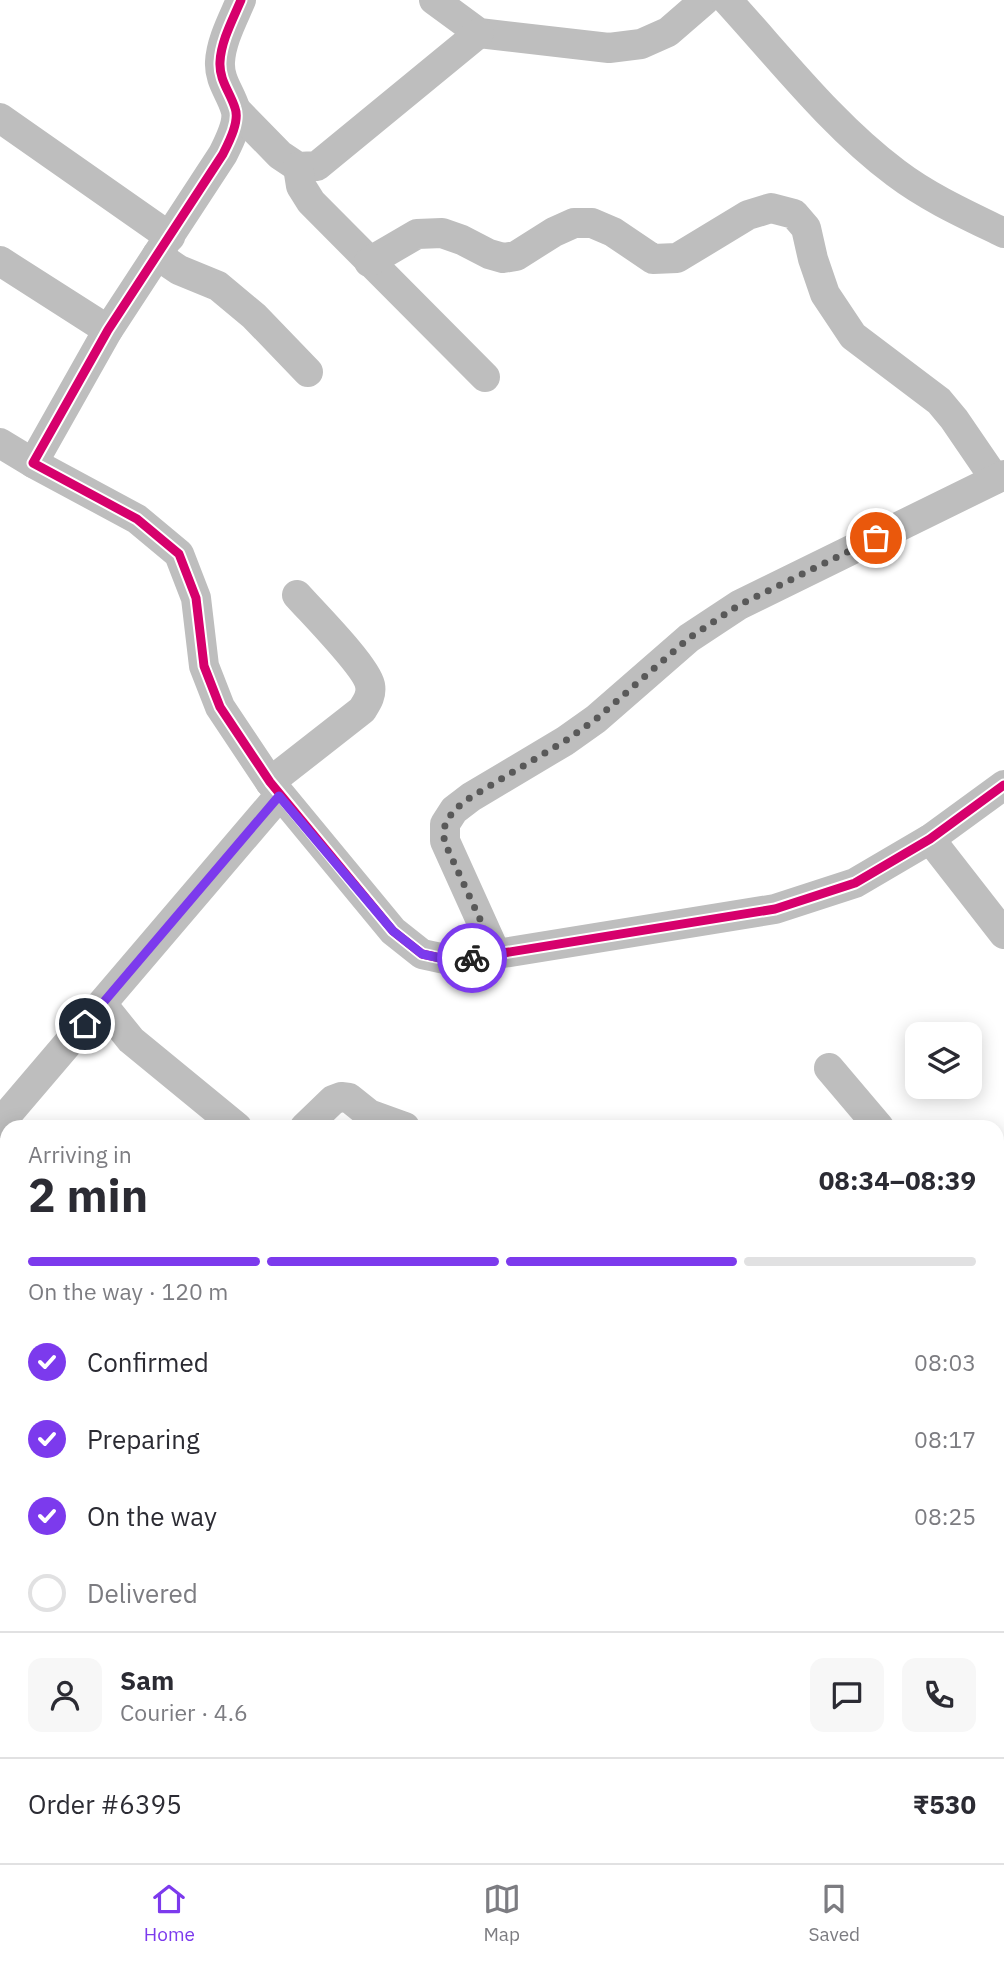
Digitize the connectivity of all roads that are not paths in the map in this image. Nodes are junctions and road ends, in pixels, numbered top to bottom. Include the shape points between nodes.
1 (241, 0) edge
2 (434, 0) edge
3 (705, 0) edge
4 (727, 0) edge
5 (479, 33) junction
6 (237, 111) junction
7 (0, 118) edge
8 (298, 167) junction
9 (1004, 233) edge
10 (164, 246) junction
11 (0, 261) edge
12 (369, 262) junction
13 (108, 330) junction
14 (307, 372) dead end
15 (485, 377) dead end
16 (0, 443) edge
17 (33, 463) junction
18 (999, 477) edge
19 (296, 595) dead end
20 (1004, 785) edge
21 (274, 789) junction
22 (930, 839) junction
23 (1004, 934) edge
24 (496, 954) junction
25 (102, 1004) junction
26 (829, 1068) dead end
27 (3, 1120) edge
28 (228, 1120) edge
29 (312, 1120) edge
30 (386, 1120) edge
31 (873, 1120) edge

1 - 6 street via 220,62 224,87
2 - 5 street
3 - 5 street via 668,32 641,44 609,48
4 - 9 street via 852,138 897,175
5 - 8 street via 332,155 317,166
6 - 8 street
6 - 10 street via 223,154
7 - 10 street
8 - 12 street via 301,186 311,202
10 - 13 street
10 - 14 street via 178,270 228,293
11 - 13 street
12 - 15 street
12 - 18 street via 417,234 430,233 442,233 503,258 516,257 574,223 592,223 613,232 653,259 677,258 748,215 771,208 794,214 806,228 825,295 853,336 939,401
13 - 17 street
16 - 17 street
17 - 21 street via 137,519 179,554 196,598 204,666 220,707
18 - 24 street via 739,605 689,638 596,719 454,810 445,824 444,841
19 - 21 street via 363,670 370,699
20 - 22 street
21 - 24 street via 393,931 422,954 454,961
21 - 25 street
22 - 23 street
22 - 24 street via 855,883 775,909
25 - 27 street
25 - 28 street via 131,1040
26 - 31 street
29 - 30 street via 341,1097

